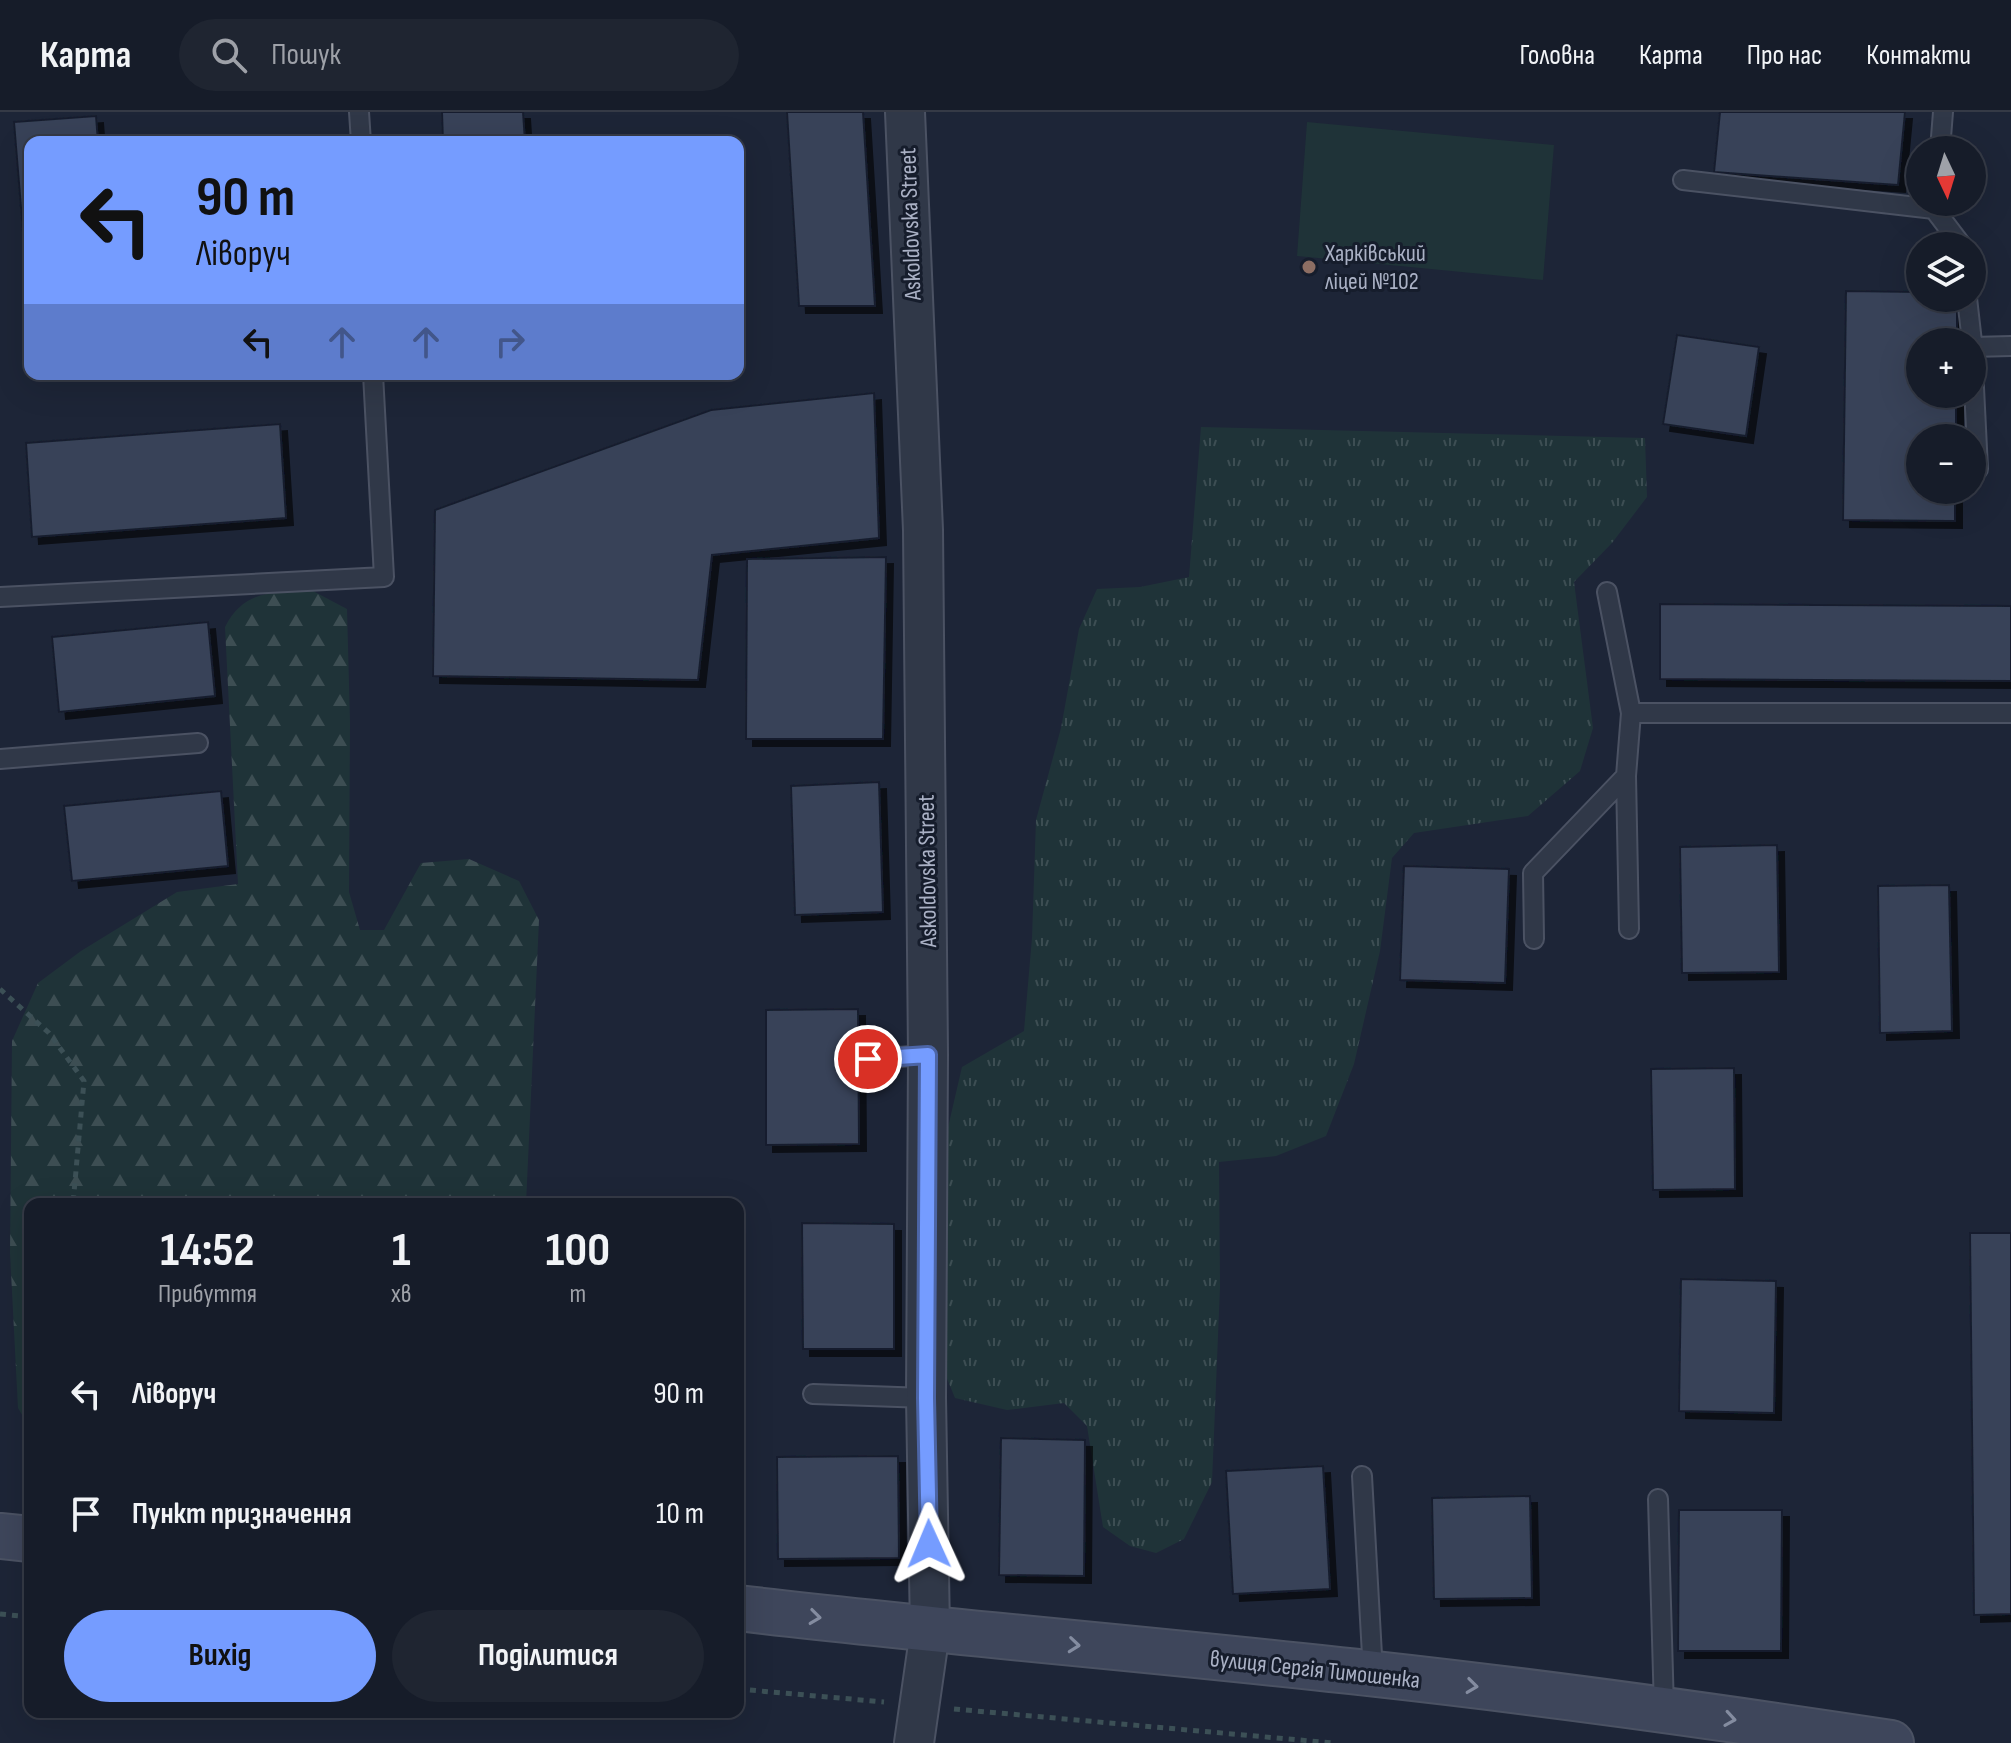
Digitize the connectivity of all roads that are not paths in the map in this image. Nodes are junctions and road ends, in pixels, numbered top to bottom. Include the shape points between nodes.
1 (359, 112) edge
2 (905, 112) edge
3 (1943, 112) edge
4 (361, 136) edge
5 (1941, 136) edge
6 (1683, 180) dead end
7 (1906, 203) edge
8 (1986, 345) edge
9 (2011, 346) edge
10 (373, 380) edge
11 (1607, 592) dead end
12 (0, 597) edge
13 (1631, 713) junction
14 (2011, 713) edge
15 (198, 743) dead end
16 (0, 759) edge
17 (1626, 776) junction
18 (1629, 929) dead end
19 (1534, 939) dead end
20 (928, 1055) junction
21 (868, 1059) dead end
22 (813, 1394) dead end
23 (926, 1398) junction
24 (1362, 1476) dead end
25 (1658, 1499) dead end
26 (0, 1536) edge
27 (24, 1538) edge
28 (744, 1609) edge
29 (930, 1631) junction
30 (1373, 1674) junction
31 (1664, 1709) junction
32 (914, 1743) edge
33 (1891, 1743) edge

1 - 4 lane
2 - 20 street, Askoldovska Street via 923,530
3 - 5 lane
6 - 7 lane
8 - 9 lane
10 - 12 lane via 384,577
11 - 13 lane
13 - 14 lane
13 - 17 lane
15 - 16 lane
17 - 18 lane
17 - 19 lane via 1533,873
20 - 21 lane
20 - 23 street, Askoldovska Street
22 - 23 lane
23 - 29 street, Askoldovska Street
24 - 30 lane
25 - 31 lane
26 - 27 street
28 -> 29 street, вулиця Сергія Тимошенка
29 -> 30 street, вулиця Сергія Тимошенка
29 - 32 street, Askoldovska Street
30 -> 31 street, вулиця Сергія Тимошенка
31 -> 33 street, вулиця Сергія Тимошенка

